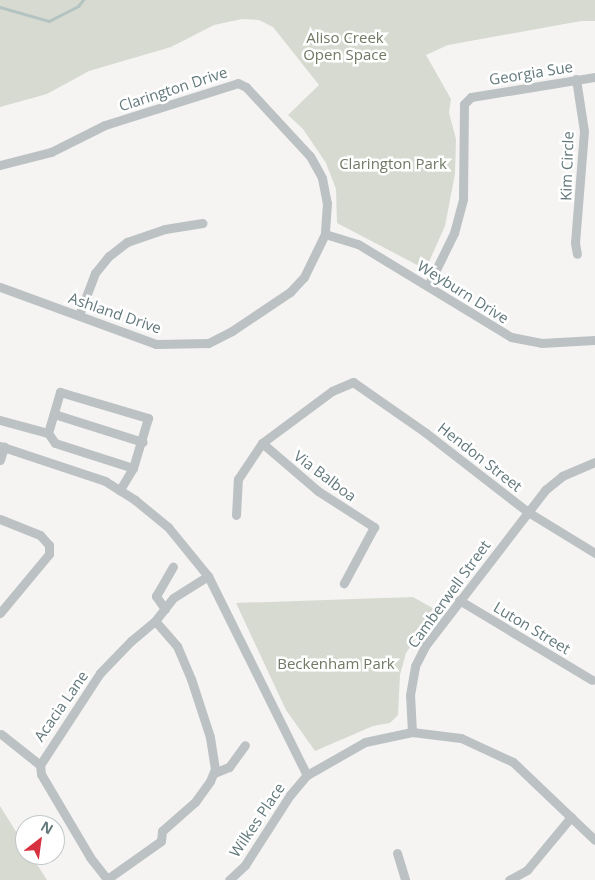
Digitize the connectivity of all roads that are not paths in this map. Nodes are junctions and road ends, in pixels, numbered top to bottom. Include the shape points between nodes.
1 (595, 77) edge
2 (576, 79) junction
3 (0, 166) edge
4 (203, 224) dead end
5 (325, 234) junction
6 (577, 254) dead end
7 (428, 286) junction
8 (0, 287) edge
9 (79, 315) junction
10 (595, 340) edge
11 (54, 414) junction
12 (0, 420) edge
13 (48, 433) junction
14 (143, 442) junction
15 (262, 443) junction
16 (2, 446) edge
17 (0, 460) edge
18 (595, 462) edge
19 (133, 468) junction
20 (120, 490) junction
21 (528, 512) junction
22 (236, 515) dead end
23 (0, 519) edge
24 (595, 553) edge
25 (173, 567) dead end
26 (208, 576) junction
27 (344, 584) dead end
28 (459, 600) junction
29 (165, 609) junction
30 (0, 613) edge
31 (155, 621) junction
32 (592, 680) dead end
33 (412, 732) junction
34 (1, 734) edge
35 (245, 745) dead end
36 (40, 765) junction
37 (214, 773) junction
38 (307, 775) junction
39 (571, 818) junction
40 (595, 840) edge
41 (397, 852) dead end
42 (107, 880) edge
43 (229, 880) edge
44 (405, 880) edge
45 (509, 880) edge

1 - 2 street, Georgia Sue
2 - 6 street, Kim Circle via 584,132 575,243
2 - 7 street, Georgia Sue via 471,97 464,104 463,199 454,233
3 - 5 street, Clarington Drive via 51,152 105,125 238,83 246,87 292,134 318,170 327,203
4 - 9 street via 164,229 127,242 95,273
5 - 7 street, Weyburn Drive via 358,244
5 - 9 street, Ashland Drive via 315,261 290,292 232,331 208,342 156,344
7 - 10 street, Weyburn Drive via 511,337 541,343
8 - 9 street, Ashland Drive
11 - 13 street
11 - 14 street
11 - 14 street via 60,392 148,418
12 - 13 street
13 - 19 street via 55,443
14 - 19 street
15 - 21 street, Hendon Street via 332,391 350,382 426,433
15 - 22 street via 238,479
15 - 27 street, Via Balboa via 318,491 374,527
16 - 17 street
16 - 20 street via 88,474
18 - 21 street, Camberwell Street via 562,476
19 - 20 street
20 - 26 street via 168,528
21 - 24 street, Hendon Street
21 - 28 street, Camberwell Street
23 - 30 street via 40,536 49,544 49,554
25 - 29 street via 156,596
26 - 29 street, Acacia Lane via 173,598
26 - 38 street
28 - 32 street, Luton Street
28 - 33 street, Camberwell Street via 425,646 415,666 410,695
29 - 31 street, Acacia Lane
31 - 36 street, Acacia Lane via 130,641 100,673
31 - 37 street via 177,646 191,679 215,756
33 - 38 street via 364,742
33 - 39 street via 462,738 488,748 513,762
34 - 36 street
35 - 37 street via 229,767
36 - 42 street, Acacia Lane via 41,774 80,841
37 - 42 street via 181,817 162,831 161,841
38 - 43 street, Wilkes Place via 290,795 245,865
39 - 40 street
39 - 45 street via 527,870
41 - 44 street

